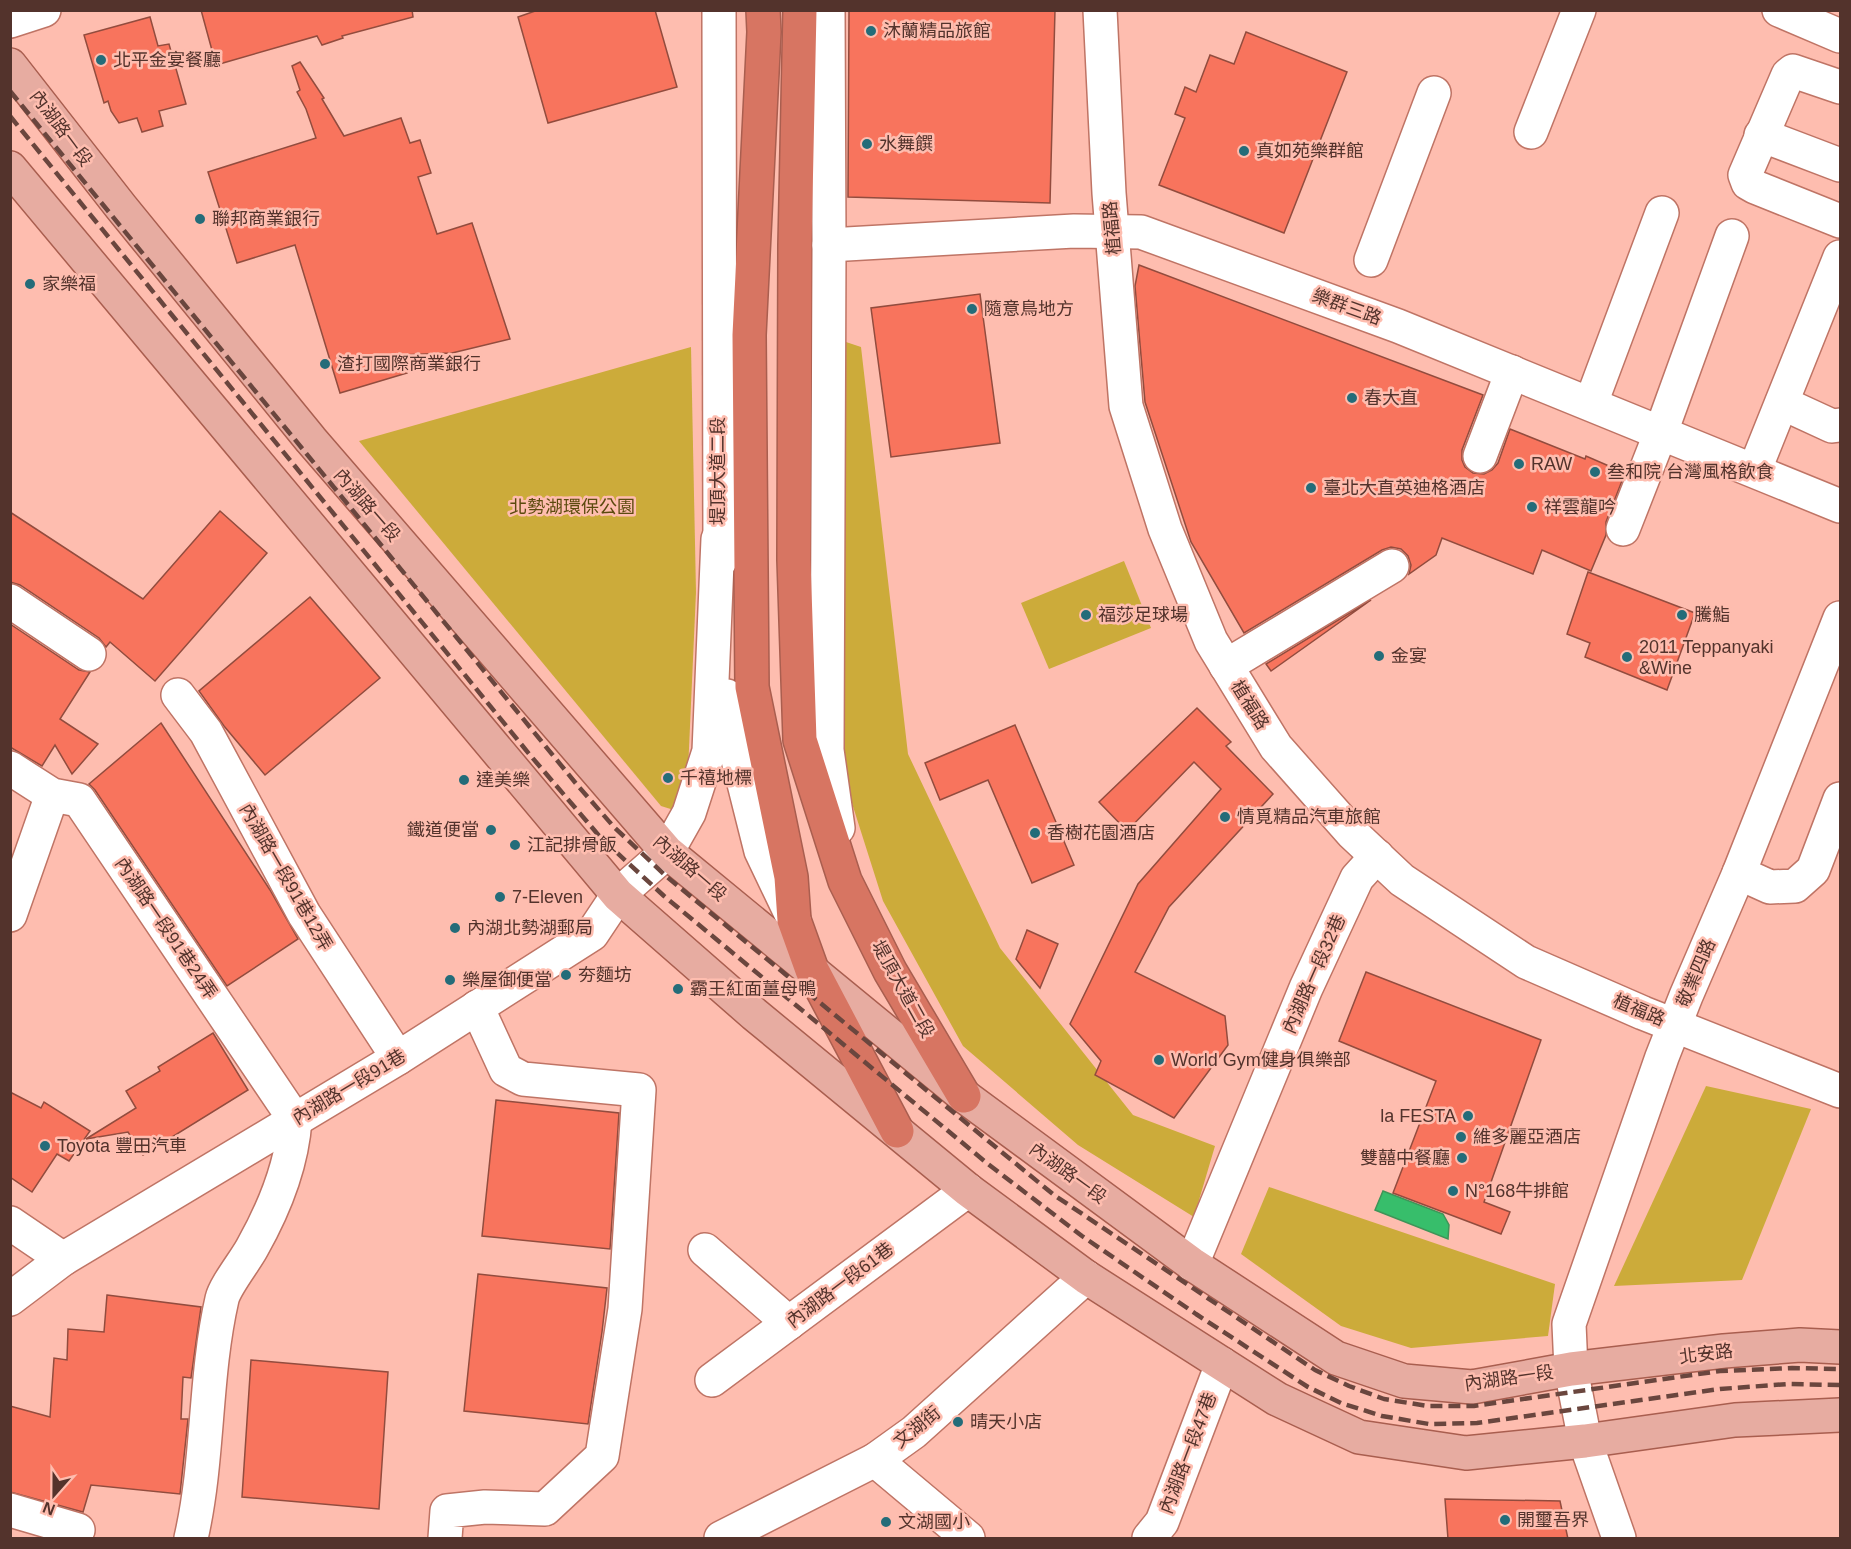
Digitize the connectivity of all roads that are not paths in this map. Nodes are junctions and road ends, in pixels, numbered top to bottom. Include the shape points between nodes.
1 (44, 10) edge
2 (719, 10) edge
3 (764, 10) edge
4 (800, 10) edge
5 (828, 10) edge
6 (1100, 10) edge
7 (1579, 10) edge
8 (1779, 10) edge
9 (10, 21) edge
10 (1840, 36) edge
11 (10, 64) edge
12 (1840, 87) edge
13 (1434, 93) dead end
14 (1531, 132) dead end
15 (1761, 135) junction
16 (1840, 165) edge
17 (10, 168) edge
18 (1662, 213) dead end
19 (1840, 221) edge
20 (1113, 231) junction
21 (1732, 236) dead end
22 (829, 245) junction
23 (1840, 257) edge
24 (1371, 260) dead end
25 (1512, 372) junction
26 (1591, 403) junction
27 (1782, 403) junction
28 (1840, 425) edge
29 (1661, 432) junction
30 (1480, 456) dead end
31 (1755, 470) junction
32 (1840, 506) edge
33 (1623, 529) dead end
34 (718, 539) junction
35 (1392, 566) dead end
36 (10, 601) edge
37 (1840, 618) edge
38 (89, 654) dead end
39 (1833, 660) edge
40 (1226, 666) junction
41 (178, 694) dead end
42 (10, 768) edge
43 (52, 795) junction
44 (1840, 799) edge
45 (667, 852) junction
46 (1377, 856) junction
47 (1739, 873) junction
48 (845, 881) junction
49 (618, 895) junction
50 (10, 915) edge
51 (794, 920) junction
52 (812, 970) junction
53 (477, 1007) junction
54 (1675, 1025) junction
55 (398, 1058) junction
56 (1840, 1091) edge
57 (964, 1096) junction
58 (295, 1119) junction
59 (897, 1131) junction
60 (968, 1190) junction
61 (10, 1223) edge
62 (705, 1250) dead end
63 (63, 1259) junction
64 (1192, 1264) junction
65 (1086, 1277) junction
66 (10, 1299) edge
67 (789, 1323) junction
68 (1840, 1347) edge
69 (1222, 1364) junction
70 (1571, 1369) junction
71 (712, 1380) dead end
72 (1840, 1415) edge
73 (1585, 1441) junction
74 (874, 1460) junction
75 (10, 1510) edge
76 (78, 1530) dead end
77 (191, 1539) edge
78 (445, 1539) edge
79 (721, 1539) edge
80 (968, 1539) edge
81 (1149, 1539) edge
82 (1619, 1539) edge

1 - 9 street
2 - 34 street, 堤頂大道二段
3 - 51 highway, 堤頂大道二段 via 749,335 752,687 791,877
4 - 48 highway, 堤頂大道二段 via 794,560 800,740
5 - 22 street, 堤頂大道二段
6 - 20 street, 植福路
7 - 14 street
8 - 10 street
11 - 45 main road, 內湖路一段 via 311,441
12 - 15 street via 1793,71
13 - 24 street
15 - 16 street
15 - 19 street via 1745,175 1748,183
17 - 49 main road
18 - 26 street
20 - 22 street, 樂群三路
20 - 25 street, 樂群三路 via 1141,232
20 - 40 street, 植福路 via 1126,406 1165,529 1211,641
21 - 29 street
22 - 48 street, 堤頂大道二段 via 827,750
23 - 27 street
25 - 26 street, 樂群三路
25 - 30 street
26 - 29 street, 樂群三路
27 - 28 street via 1832,426
27 - 31 street
29 - 31 street, 樂群三路
29 - 33 street
31 - 32 street, 樂群三路
34 - 45 street, 內湖路一段91巷 via 709,751 689,813
34 - 51 street, 堤頂大道二段 via 728,720 761,851
35 - 40 street
36 - 38 street
37 - 39 street, 敬業四路
39 - 47 street, 敬業四路
40 - 46 street, 植福路 via 1276,747
41 - 55 street, 內湖路一段91巷12弄 via 206,732 304,914
42 - 43 street, 內湖路一段91巷24弄
43 - 50 street
43 - 58 street, 內湖路一段91巷24弄 via 79,800
44 - 47 street via 1813,870 1795,886 1770,887
45 - 49 street, 內湖路一段91巷
45 - 52 main road, 內湖路一段
46 - 54 street, 植福路 via 1402,880 1526,962
46 - 64 street, 內湖路一段32巷 via 1356,878
47 - 54 street, 敬業四路
48 - 57 highway, 堤頂大道二段 via 890,971
49 - 53 street, 內湖路一段91巷 via 592,934
49 - 59 main road via 754,1014
51 - 52 highway, 堤頂大道二段
52 - 57 main road, 內湖路一段
52 - 59 highway, 堤頂大道二段
53 - 55 street, 內湖路一段91巷
53 - 78 street via 506,1070 523,1079 639,1090 625,1309 602,1456 545,1509 485,1507 447,1511
54 - 56 street, 植福路
54 - 70 street, 敬業四路 via 1569,1324
55 - 58 street, 內湖路一段91巷
57 - 64 main road, 內湖路一段
58 - 63 street, 內湖路一段91巷
58 - 77 street via 287,1166 265,1226 223,1296
59 - 60 main road
60 - 65 main road
60 - 67 street, 內湖路一段61巷
61 - 63 street
62 - 67 street
63 - 66 street, 內湖路一段91巷
64 - 70 main road, 內湖路一段 via 1336,1358 1404,1380 1472,1387
65 - 69 main road
65 - 74 street, 文湖街 via 914,1432
67 - 71 street, 內湖路一段61巷
68 - 70 main road, 北安路 via 1724,1351
69 - 73 main road via 1277,1399 1359,1437 1466,1454
69 - 81 street, 內湖路一段47巷 via 1162,1522
70 - 73 street, 敬業四路
72 - 73 main road via 1735,1420
73 - 82 street, 敬業四路
74 - 79 street, 文湖街
74 - 80 street
75 - 76 street

